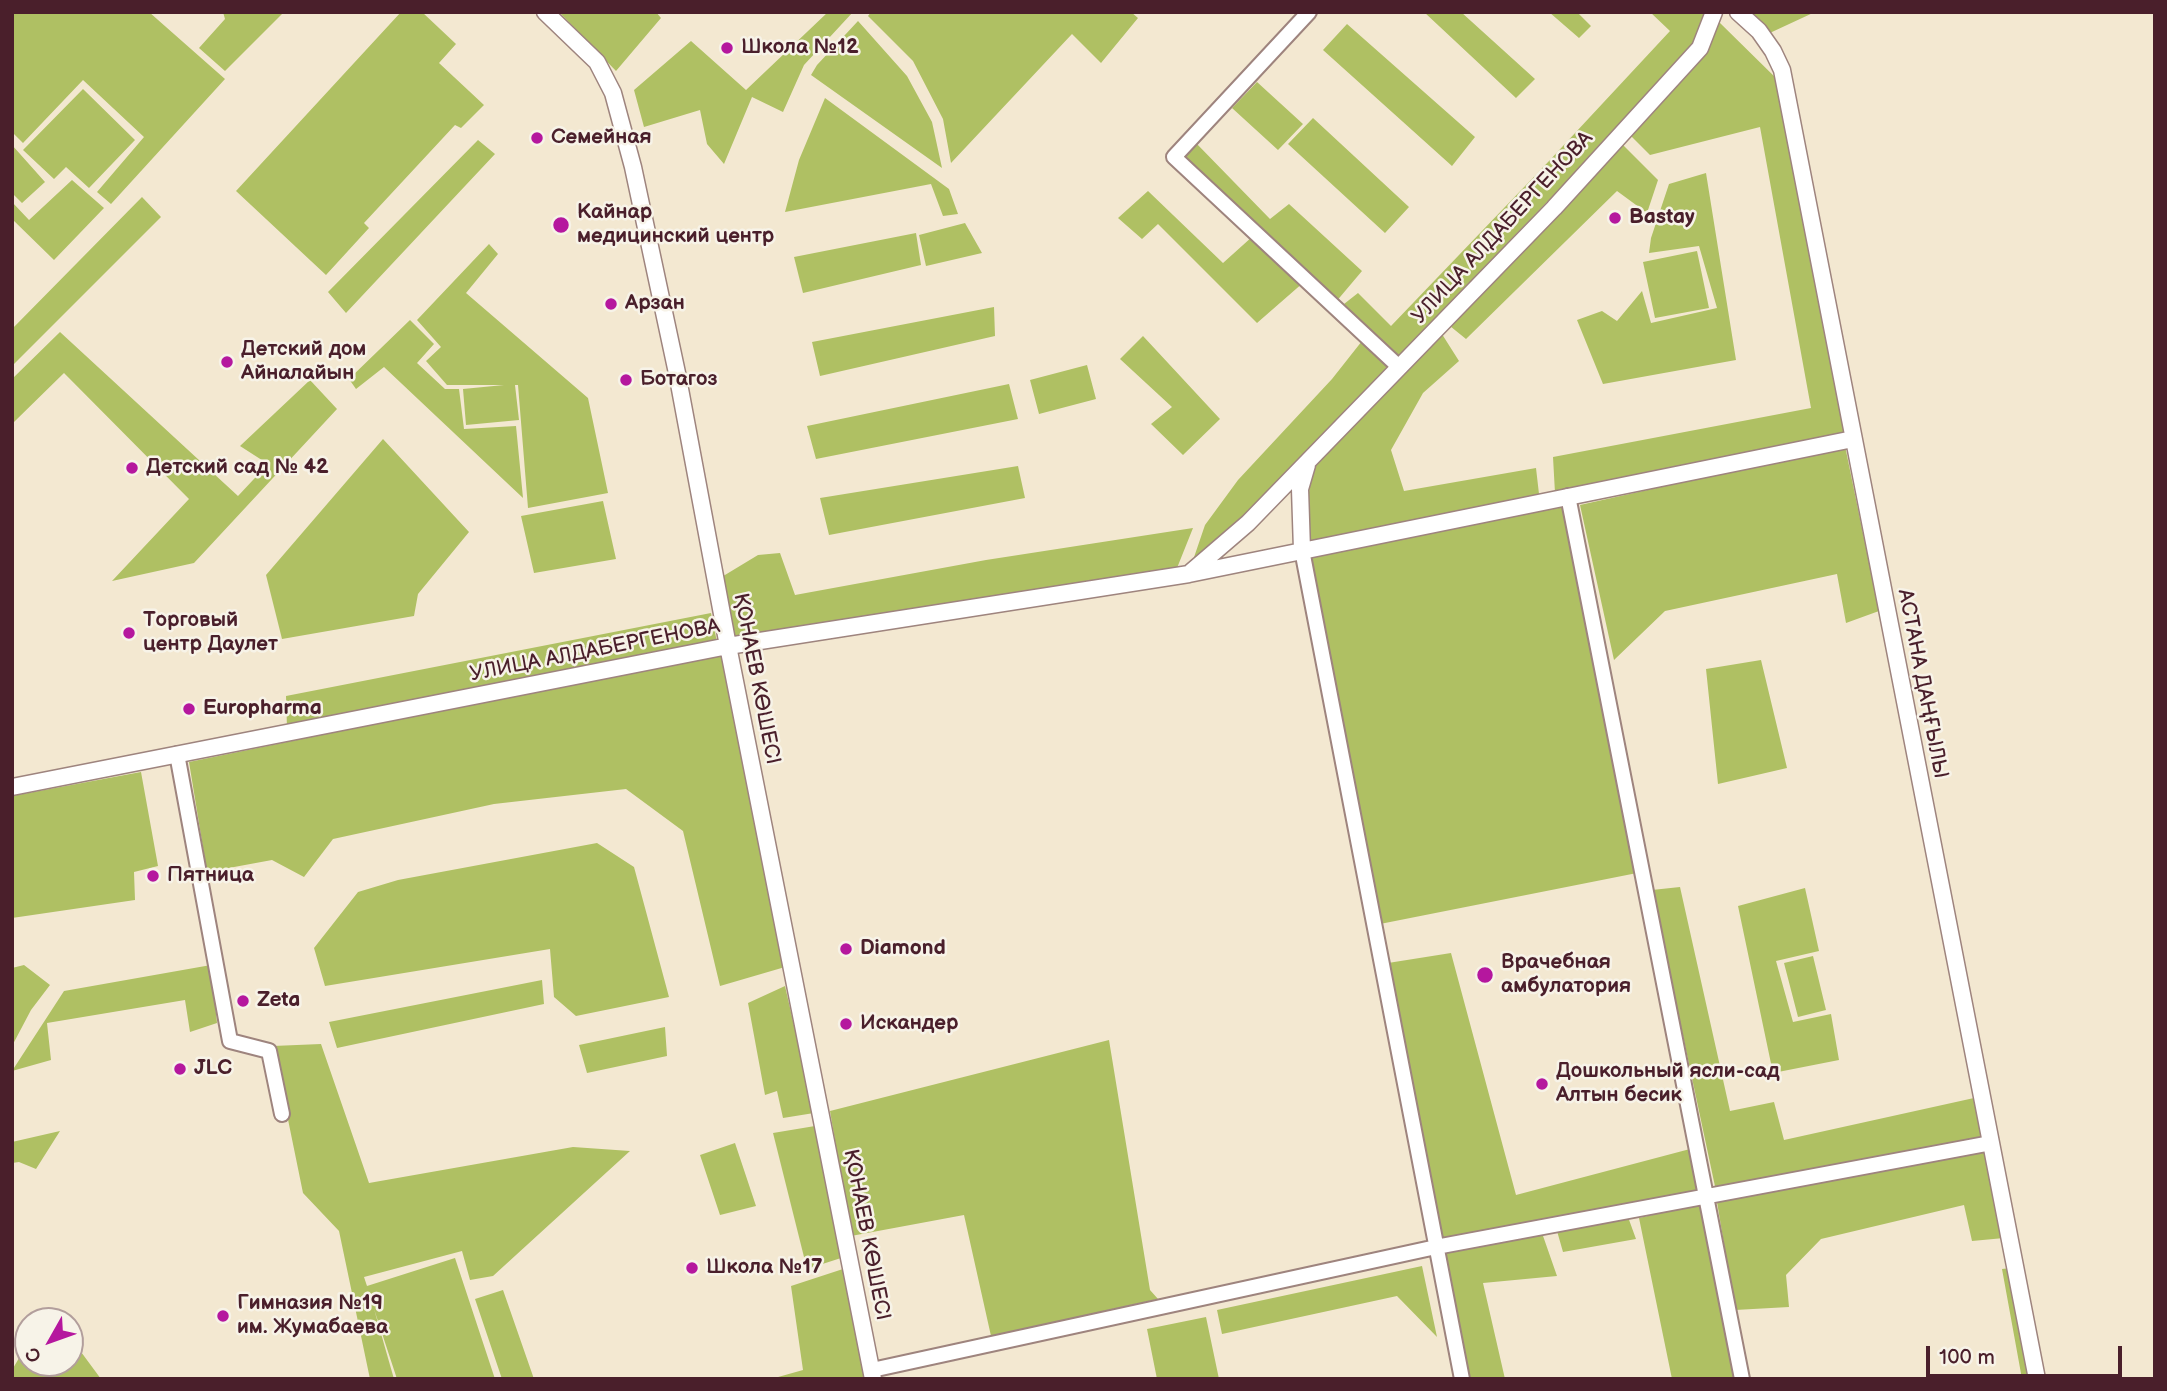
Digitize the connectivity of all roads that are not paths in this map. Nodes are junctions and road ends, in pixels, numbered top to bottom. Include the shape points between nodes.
1 (545, 12) edge
2 (1309, 12) edge
3 (1714, 12) edge
4 (1738, 12) edge
5 (1398, 366) junction
6 (1853, 439) junction
7 (1308, 463) junction
8 (1569, 496) junction
9 (1302, 550) junction
10 (1189, 574) junction
11 (728, 646) junction
12 (177, 754) junction
13 (12, 787) edge
14 (282, 1114) dead end
15 (1991, 1143) junction
16 (1708, 1196) junction
17 (1436, 1247) junction
18 (872, 1374) edge
19 (1462, 1379) edge
20 (1742, 1379) edge
21 (2037, 1379) edge

1 - 11 street, ҚОНАЕВ КӨШЕСІ via 597,62 613,93 672,352
2 - 5 street via 1174,157
3 - 5 street, УЛИЦА АЛДАБЕРГЕНОВА via 1700,48 1535,228
4 - 6 street, АСТАНА ДАҢҒЫЛЫ via 1759,31 1782,70
5 - 7 street, УЛИЦА АЛДАБЕРГЕНОВА
6 - 8 street, УЛИЦА АЛДАБЕРГЕНОВА
6 - 15 street, АСТАНА ДАҢҒЫЛЫ
7 - 9 street, УЛИЦА АЛДАБЕРГЕНОВА via 1300,489
7 - 10 street, УЛИЦА АЛДАБЕРГЕНОВА
8 - 9 street, УЛИЦА АЛДАБЕРГЕНОВА
8 - 16 street
9 - 10 street, УЛИЦА АЛДАБЕРГЕНОВА
9 - 17 street
10 - 11 street, УЛИЦА АЛДАБЕРГЕНОВА
11 - 12 street, УЛИЦА АЛДАБЕРГЕНОВА
11 - 18 street, ҚОНАЕВ КӨШЕСІ
12 - 13 street, УЛИЦА АЛДАБЕРГЕНОВА
12 - 14 street via 230,1041 269,1051
15 - 16 street
15 - 21 street, АСТАНА ДАҢҒЫЛЫ
16 - 17 street
16 - 20 street
17 - 18 street
17 - 19 street

